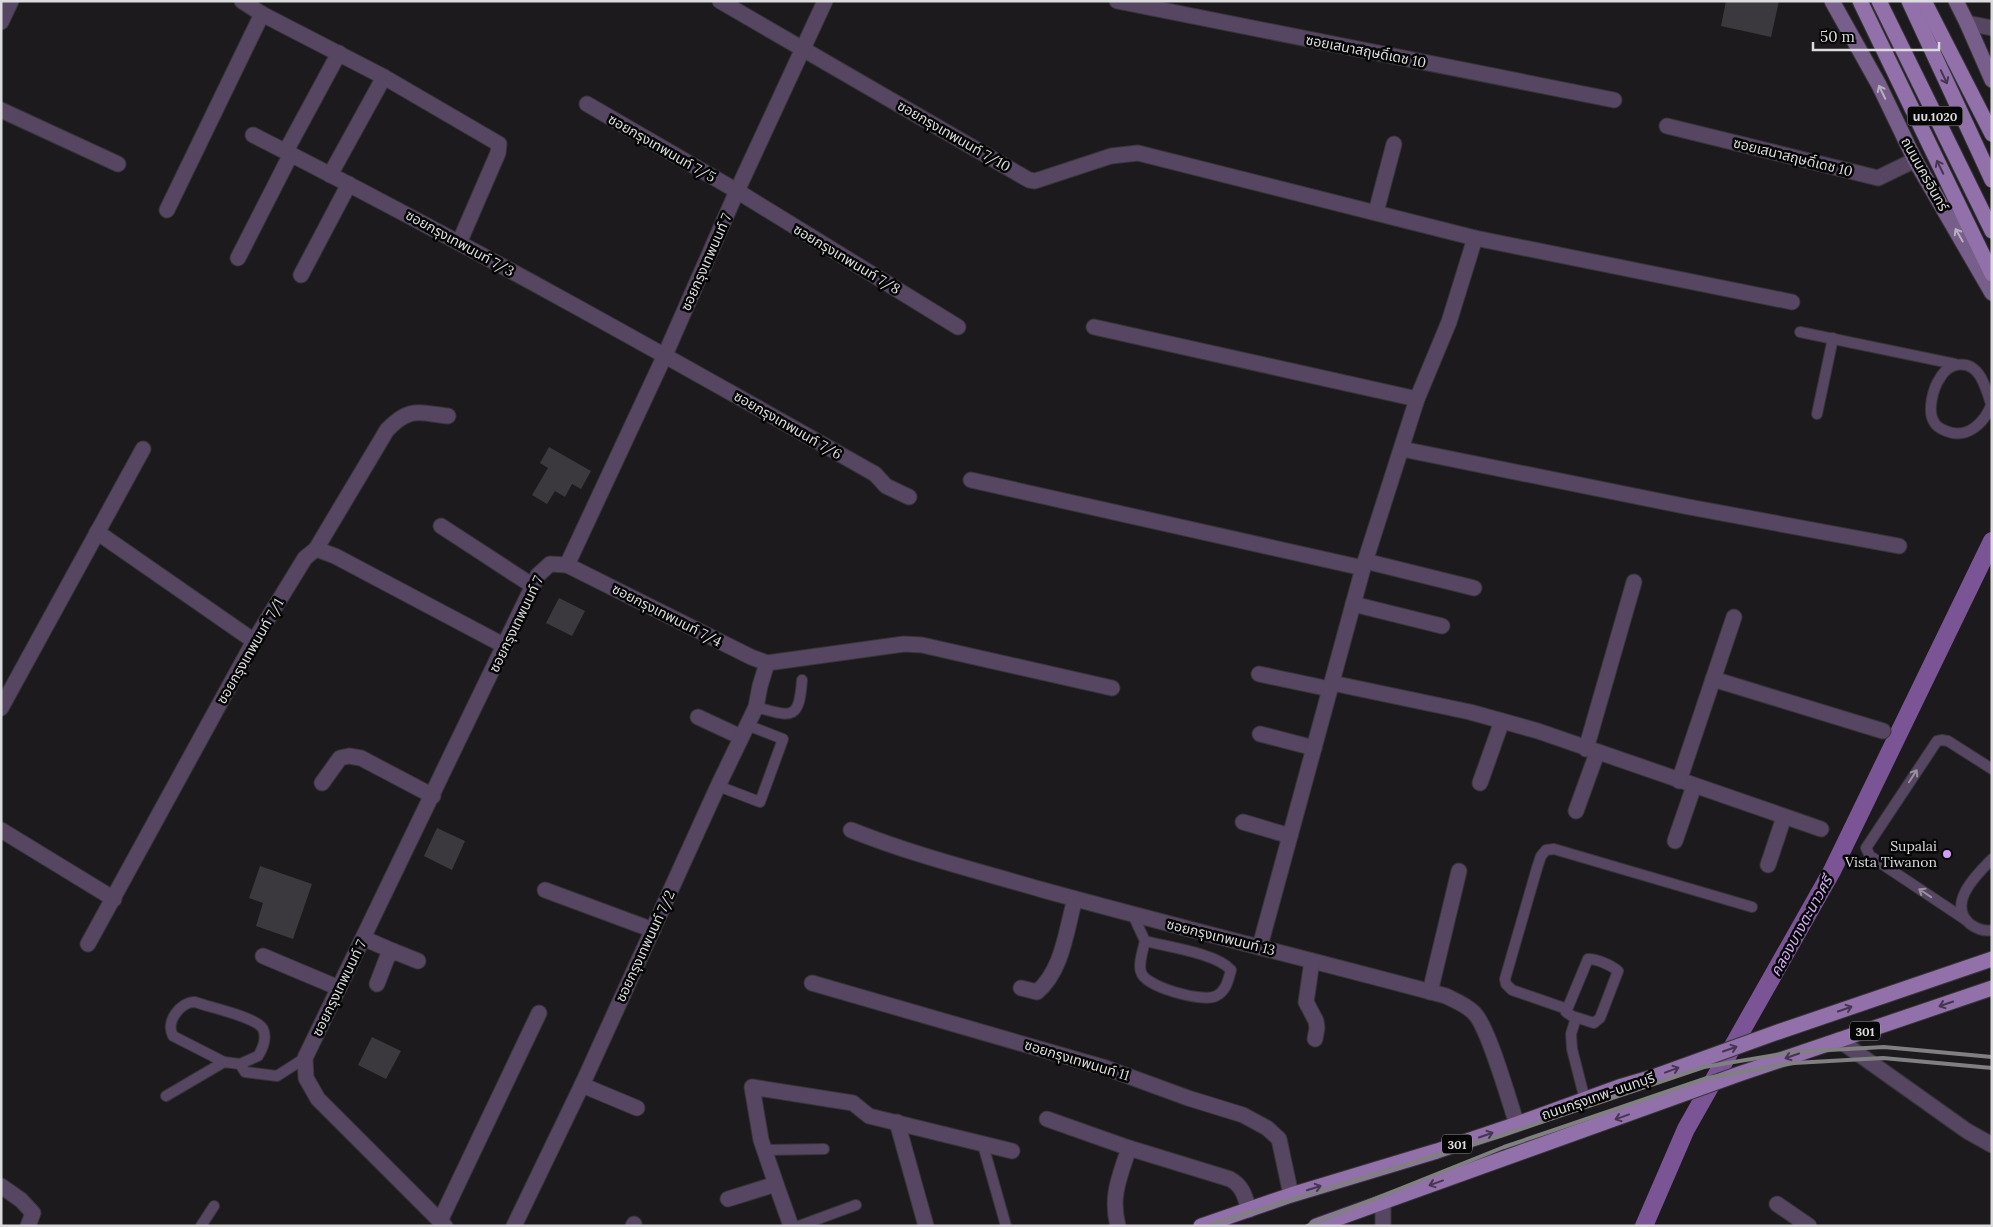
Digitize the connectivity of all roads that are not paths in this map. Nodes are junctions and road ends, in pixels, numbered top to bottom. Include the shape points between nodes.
1 (11, 1) edge
2 (242, 1) edge
3 (720, 1) edge
4 (826, 1) edge
5 (1117, 1) edge
6 (1832, 1) edge
7 (1860, 1) edge
8 (1879, 1) edge
9 (1908, 1) edge
10 (1924, 1) edge
11 (1956, 1) edge
12 (262, 14) junction
13 (1, 22) edge
14 (1967, 23) junction
15 (1992, 28) edge
16 (804, 50) junction
17 (339, 53) junction
18 (384, 77) junction
19 (1992, 80) edge
20 (1614, 100) dead end
21 (587, 104) dead end
22 (1, 110) edge
23 (1667, 126) dead end
24 (1992, 134) edge
25 (253, 135) dead end
26 (1394, 144) dead end
27 (288, 152) junction
28 (1915, 160) junction
29 (118, 164) dead end
30 (330, 174) junction
31 (1992, 180) edge
32 (349, 184) junction
33 (737, 191) junction
34 (167, 210) dead end
35 (1376, 212) junction
36 (1992, 231) edge
37 (1475, 238) junction
38 (459, 243) junction
39 (238, 258) dead end
40 (1992, 274) edge
41 (301, 275) dead end
42 (1992, 293) edge
43 (1792, 302) dead end
44 (958, 327) dead end
45 (1094, 327) dead end
46 (1800, 332) dead end
47 (1833, 338) junction
48 (665, 355) junction
49 (1955, 364) junction
50 (1417, 399) junction
51 (1992, 404) edge
52 (1817, 414) dead end
53 (448, 416) dead end
54 (143, 449) dead end
55 (1402, 449) junction
56 (972, 480) dead end
57 (909, 497) dead end
58 (440, 526) dead end
59 (97, 532) junction
60 (1899, 546) dead end
61 (316, 549) junction
62 (1364, 564) junction
63 (567, 565) junction
64 (1634, 582) dead end
65 (533, 586) junction
66 (1474, 588) dead end
67 (1353, 604) junction
68 (1734, 617) dead end
69 (1442, 626) dead end
70 (254, 641) junction
71 (505, 646) junction
72 (767, 663) junction
73 (1259, 674) dead end
74 (1713, 679) junction
75 (802, 680) dead end
76 (1331, 686) junction
77 (1112, 688) dead end
78 (756, 707) junction
79 (1, 708) edge
80 (698, 717) dead end
81 (1502, 721) junction
82 (1883, 730) dead end
83 (744, 731) junction
84 (1260, 734) dead end
85 (1314, 748) junction
86 (1592, 751) junction
87 (1992, 768) edge
88 (322, 783) dead end
89 (1480, 783) dead end
90 (1687, 783) junction
91 (718, 786) junction
92 (433, 796) junction
93 (1576, 811) dead end
94 (1784, 817) junction
95 (1243, 822) dead end
96 (1821, 829) dead end
97 (851, 830) dead end
98 (2, 832) edge
99 (1290, 836) junction
100 (1675, 841) dead end
101 (1992, 859) edge
102 (1768, 865) dead end
103 (1459, 871) dead end
104 (544, 890) dead end
105 (114, 899) junction
106 (1075, 899) junction
107 (1752, 907) dead end
108 (1133, 915) junction
109 (1966, 920) junction
110 (653, 930) junction
111 (1992, 930) edge
112 (364, 938) junction
113 (1145, 941) junction
114 (88, 944) dead end
115 (1260, 946) junction
116 (393, 951) junction
117 (263, 956) dead end
118 (1992, 959) edge
119 (418, 961) dead end
120 (1312, 961) junction
121 (812, 983) dead end
122 (377, 984) dead end
123 (338, 988) junction
124 (1021, 988) dead end
125 (1992, 988) edge
126 (1430, 992) junction
127 (1567, 1009) junction
128 (539, 1013) dead end
129 (1825, 1016) junction
130 (1576, 1018) junction
131 (1315, 1039) dead end
132 (1833, 1042) junction
133 (305, 1058) junction
134 (224, 1062) junction
135 (240, 1064) junction
136 (582, 1085) junction
137 (166, 1096) dead end
138 (1585, 1100) junction
139 (637, 1108) dead end
140 (1047, 1119) dead end
141 (897, 1122) junction
142 (1517, 1124) junction
143 (983, 1145) junction
144 (1992, 1145) edge
145 (1129, 1148) junction
146 (764, 1150) junction
147 (824, 1150) dead end
148 (1012, 1150) dead end
149 (776, 1184) junction
150 (1, 1186) edge
151 (1292, 1195) junction
152 (728, 1199) dead end
153 (1383, 1202) junction
154 (1778, 1204) dead end
155 (856, 1205) dead end
156 (214, 1206) dead end
157 (1249, 1210) junction
158 (443, 1223) edge
159 (28, 1226) edge
160 (201, 1226) edge
161 (514, 1226) edge
162 (790, 1226) edge
163 (799, 1226) edge
164 (926, 1226) edge
165 (1006, 1226) edge
166 (1118, 1226) edge
167 (1201, 1226) edge
168 (1316, 1226) edge
169 (1383, 1226) edge
170 (1809, 1226) edge

1 - 13 street
2 - 12 street
3 - 16 street, ซอยกรุงเทพนนท์ 7/10
4 - 16 street, ซอยกรุงเทพนนท์ 7
5 - 20 street, ซอยเสนาสฤษดิ์เดช 10
28 -> 6 main road, ถนนนครอินทร์ / นบ.1020 via 1879,85
40 -> 7 main road
8 - 36 main road, นบ.1020
9 -> 31 main road, นบ.1020
10 - 24 main road
11 - 14 main road
12 - 17 street
12 - 34 street
14 - 15 street
14 - 19 main road
16 - 33 street, ซอยกรุงเทพนนท์ 7
16 - 35 street, ซอยกรุงเทพนนท์ 7/10 via 1029,180 1035,181 1111,156 1138,153
17 - 18 street
17 - 27 street
18 - 30 street
18 - 38 street via 499,144
21 - 33 street, ซอยกรุงเทพนนท์ 7/5
22 - 29 street
23 - 28 street, ซอยเสนาสฤษดิ์เดช 10 via 1878,178
25 - 27 street, ซอยกรุงเทพนนท์ 7/3
26 - 35 street
27 - 30 street, ซอยกรุงเทพนนท์ 7/3
27 - 39 street
42 -> 28 main road, ถนนนครอินทร์ / นบ.1020
30 - 32 street, ซอยกรุงเทพนนท์ 7/3
32 - 38 street, ซอยกรุงเทพนนท์ 7/3
32 - 41 street
33 - 44 street, ซอยกรุงเทพนนท์ 7/8
33 - 48 street, ซอยกรุงเทพนนท์ 7
35 - 37 street, ซอยกรุงเทพนนท์ 7/10
37 - 43 street, ซอยกรุงเทพนนท์ 7/10
37 - 50 street via 1449,322
38 - 48 street, ซอยกรุงเทพนนท์ 7/3
45 - 50 street
46 - 47 lane
47 - 49 lane
47 - 52 lane
48 - 57 street, ซอยกรุงเทพนนท์ 7/6 via 875,474 886,486
48 - 63 street, ซอยกรุงเทพนนท์ 7
49 - 51 lane via 1966,365 1979,374
49 - 51 lane via 1947,368 1936,385 1932,405 1934,422 1945,431 1965,432 1982,422
50 - 55 street
53 - 61 street, ซอยกรุงเทพนนท์ 7/1 via 410,412 387,430
54 - 59 street
55 - 60 street
55 - 62 street
56 - 62 street
58 - 65 street
59 - 70 street
59 - 79 street
61 - 70 street, ซอยกรุงเทพนนท์ 7/1 via 305,558
61 - 71 street
62 - 66 street
62 - 67 street
63 - 65 street, ซอยกรุงเทพนนท์ 7 via 550,564 538,575
63 - 72 street, ซอยกรุงเทพนนท์ 7/4
64 - 86 street
65 - 71 street, ซอยกรุงเทพนนท์ 7
67 - 69 street
67 - 76 street
68 - 74 street
70 - 105 street, ซอยกรุงเทพนนท์ 7/1
71 - 92 street, ซอยกรุงเทพนนท์ 7
72 - 77 street via 904,644 922,645
72 - 78 street, ซอยกรุงเทพนนท์ 7/2
73 - 76 street
74 - 82 street
74 - 90 street
75 - 78 lane via 801,702 792,714
76 - 81 street
76 - 85 street
78 - 83 street, ซอยกรุงเทพนนท์ 7/2
80 - 83 street
81 - 86 street
81 - 89 street
83 - 91 street, ซอยกรุงเทพนนท์ 7/2
83 - 91 lane via 783,739 760,802
84 - 85 street
85 - 99 street
86 - 90 street
86 - 93 street
109 -> 87 lane via 1870,856 1866,848 1937,741 1948,741
88 - 92 street via 340,758 349,756 361,758
90 - 94 street
90 - 100 street
91 - 110 street, ซอยกรุงเทพนนท์ 7/2
92 - 112 street, ซอยกรุงเทพนนท์ 7
94 - 96 street
94 - 102 street
95 - 99 street
97 - 106 street, ซอยกรุงเทพนนท์ 13 via 906,851
98 - 105 street
99 - 115 street
101 - 109 lane via 1965,891 1961,904
103 - 126 street
104 - 110 street
105 - 114 street, ซอยกรุงเทพนนท์ 7/1
106 - 108 street, ซอยกรุงเทพนนท์ 13
106 - 124 street via 1058,961 1046,985 1037,992
107 - 127 lane via 1554,849 1546,850 1537,868 1505,979 1512,990
108 - 113 lane
108 - 115 street, ซอยกรุงเทพนนท์ 13
109 - 111 lane via 1983,931
110 - 136 street, ซอยกรุงเทพนนท์ 7/2
112 - 116 street
112 - 123 street, ซอยกรุงเทพนนท์ 7
113 - 113 lane via 1212,957 1231,970 1228,982 1214,998 1204,999 1155,985 1144,979 1140,972
115 - 120 street, ซอยกรุงเทพนนท์ 13
116 - 119 street
116 - 122 street
117 - 123 street
129 -> 118 main road, ถนนกรุงเทพ-นนทบุรี / 301
120 - 126 street, ซอยกรุงเทพนนท์ 13
120 - 131 street via 1306,1002 1316,1021
121 - 151 street, ซอยกรุงเทพนนท์ 11 via 1106,1068 1243,1115 1268,1128 1279,1139
123 - 133 street, ซอยกรุงเทพนนท์ 7
125 -> 132 main road, ถนนกรุงเทพ-นนทบุรี / 301
126 - 142 street, ซอยกรุงเทพนนท์ 13 via 1446,996 1475,1013 1488,1038
127 - 130 lane via 1567,1013
127 - 130 lane via 1588,959 1617,969 1598,1022
128 - 158 street
129 - 132 main road
138 -> 129 main road, ถนนกรุงเทพ-นนทบุรี / 301
130 - 138 lane via 1571,1034 1572,1049
132 - 144 street
132 -> 153 main road, ถนนกรุงเทพ-นนทบุรี / 301
133 - 135 lane via 272,1077 245,1072
133 - 158 street via 306,1078 318,1099
134 - 135 lane
134 - 135 lane via 173,1036 170,1024 187,1002 255,1022 263,1029 264,1040 258,1056
134 - 137 lane
136 - 139 street
136 - 161 street, ซอยกรุงเทพนนท์ 7/2
138 - 142 main road, ถนนกรุงเทพ-นนทบุรี / 301
140 - 145 street
141 - 143 street
141 - 146 street via 869,1116 853,1103 752,1087
141 - 164 street
151 -> 142 main road, ถนนกรุงเทพ-นนทบุรี / 301
143 - 148 street
143 - 165 lane
145 - 157 street via 1230,1179 1243,1190
145 - 166 street via 1114,1200
146 - 147 lane
146 - 149 street
149 - 152 street
149 - 162 street
150 - 159 street via 22,1200 33,1213
151 - 157 main road, ถนนกรุงเทพ-นนทบุรี / 301
153 - 168 main road, ถนนกรุงเทพ-นนทบุรี / 301
153 - 169 street
154 - 170 street
155 - 163 lane
156 - 160 lane
157 - 167 main road, ถนนกรุงเทพ-นนทบุรี / 301

